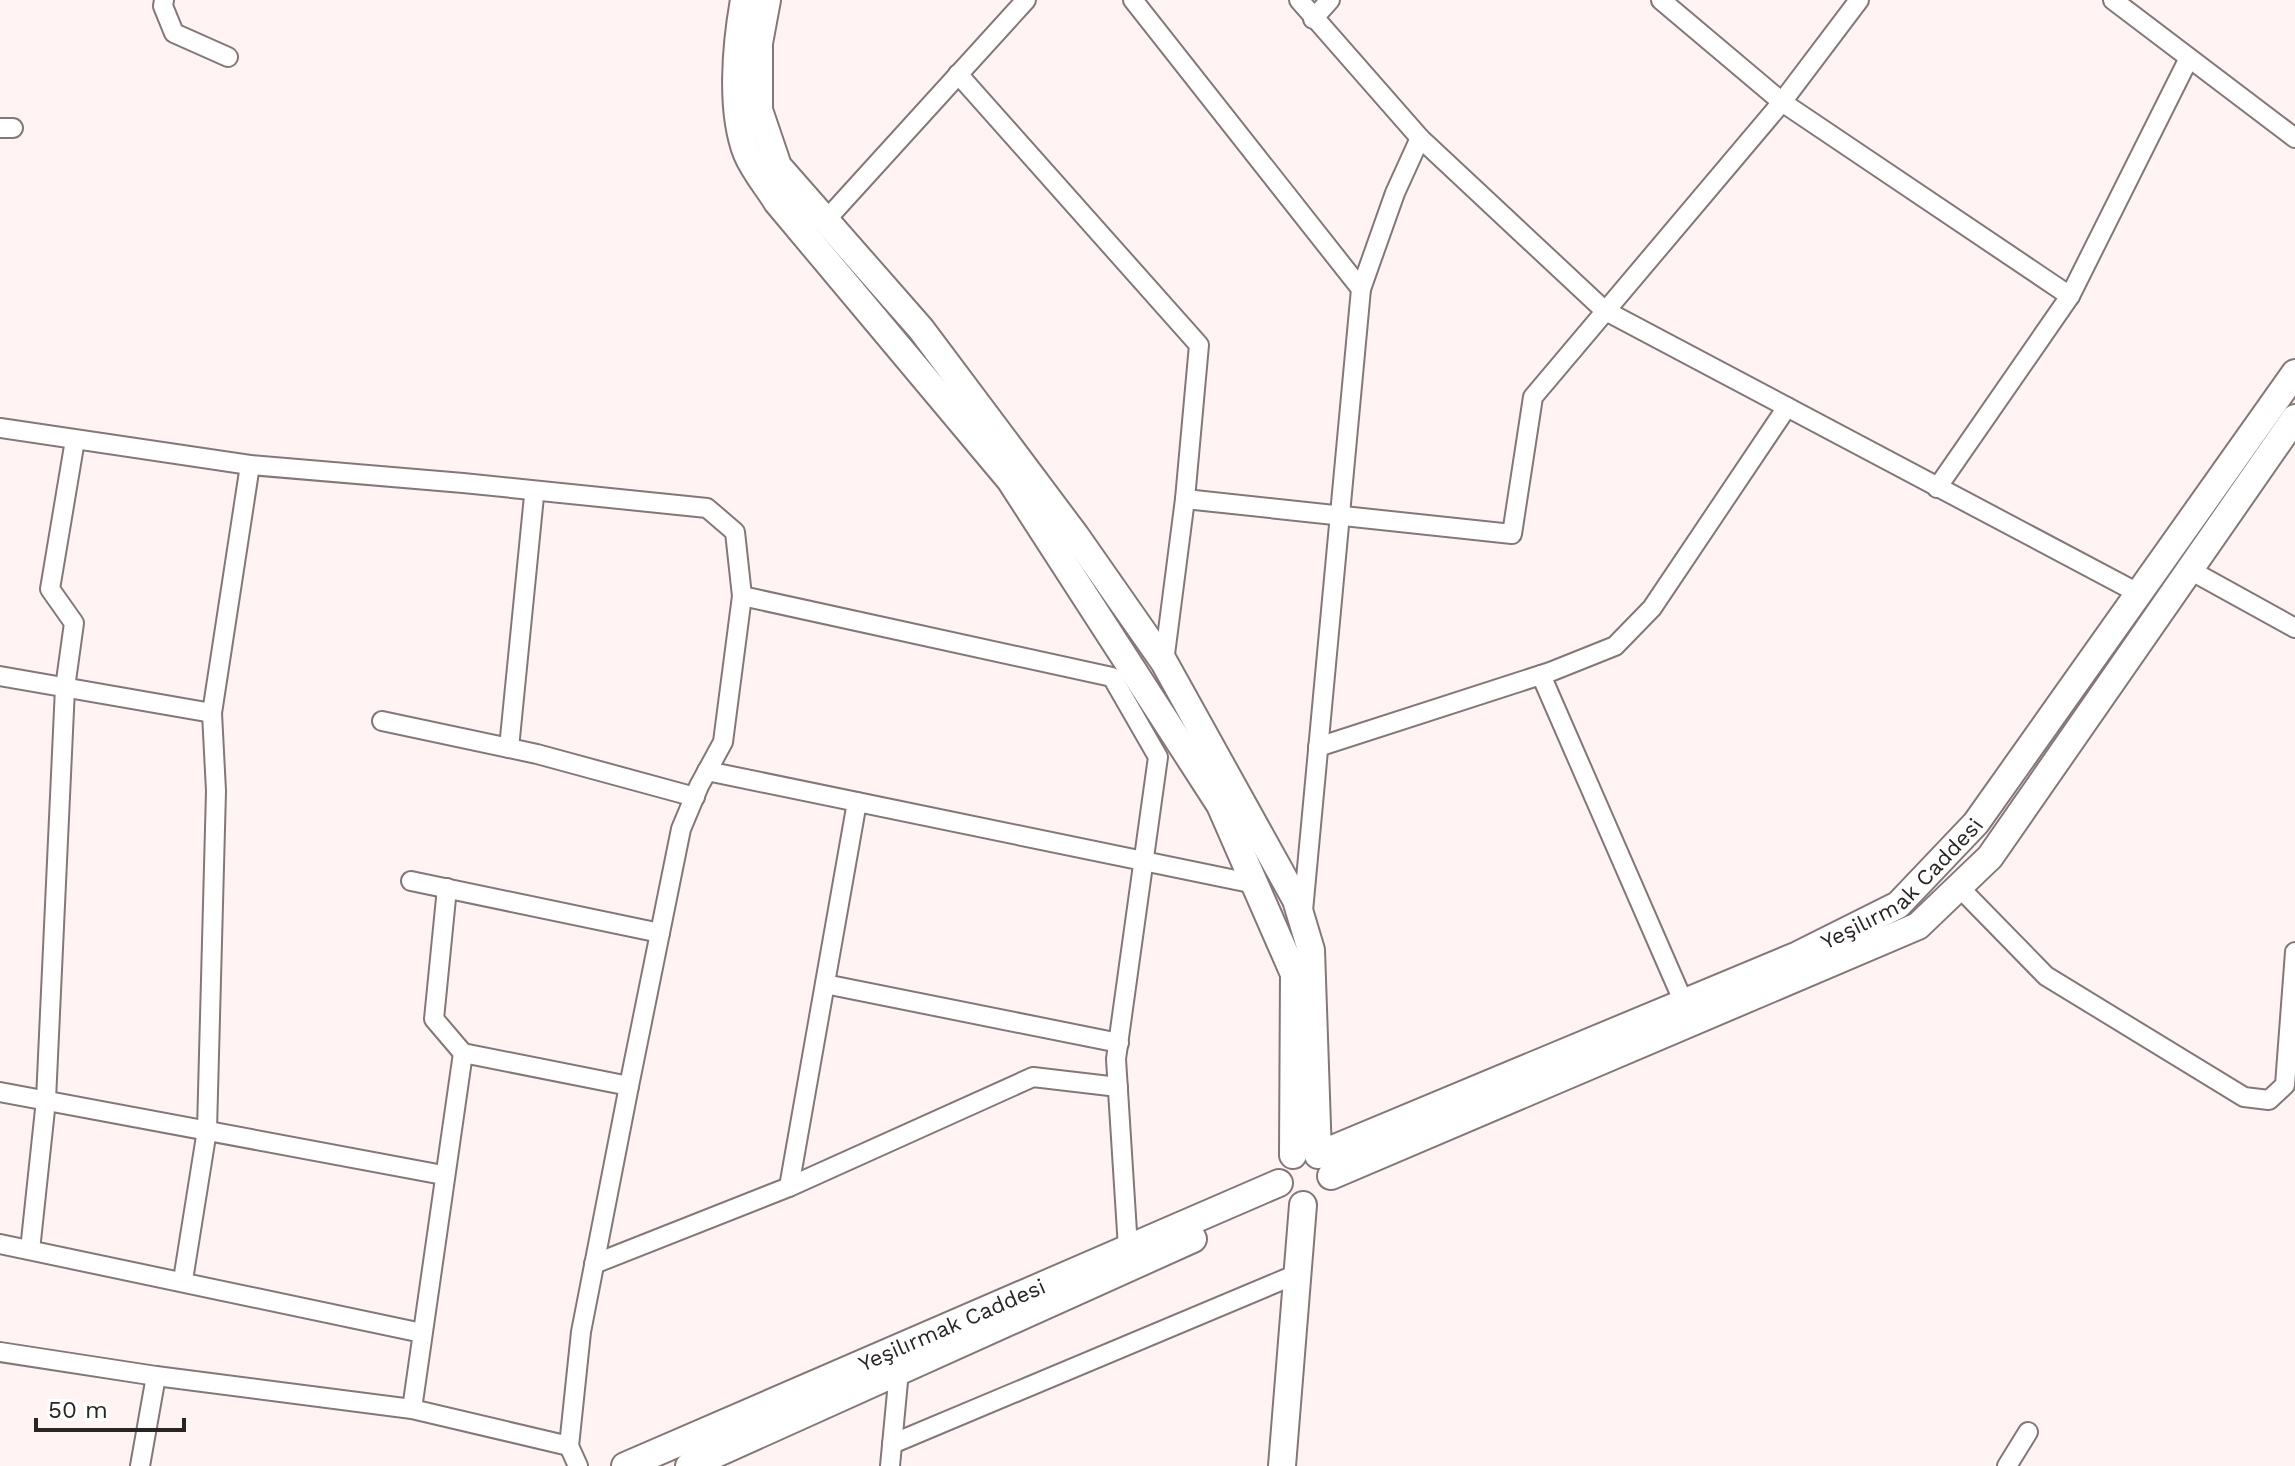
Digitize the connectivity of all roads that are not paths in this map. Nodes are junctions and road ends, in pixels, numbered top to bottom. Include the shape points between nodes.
1 (164, 0) edge
2 (744, 0) edge
3 (767, 0) edge
4 (1026, 0) edge
5 (1133, 0) edge
6 (1299, 0) edge
7 (1330, 0) edge
8 (1661, 0) edge
9 (1859, 0) edge
10 (2113, 0) edge
11 (1313, 19) junction
12 (228, 57) dead end
13 (2189, 58) junction
14 (958, 74) junction
15 (1782, 102) junction
16 (1420, 138) junction
17 (2295, 138) edge
18 (826, 220) junction
19 (1361, 289) junction
20 (2070, 296) junction
21 (1604, 310) junction
22 (2295, 373) edge
23 (1787, 407) junction
24 (2295, 418) edge
25 (0, 428) edge
26 (75, 440) junction
27 (250, 465) junction
28 (1937, 488) junction
29 (534, 496) dead end
30 (1185, 499) junction
31 (1340, 516) junction
32 (2190, 570) junction
33 (2138, 593) junction
34 (742, 596) junction
35 (2295, 628) edge
36 (1164, 662) junction
37 (1541, 675) junction
38 (0, 676) edge
39 (65, 688) junction
40 (212, 713) junction
41 (382, 721) dead end
42 (1318, 747) junction
43 (509, 748) junction
44 (707, 771) junction
45 (695, 797) junction
46 (857, 802) junction
47 (1144, 861) junction
48 (411, 881) dead end
49 (1255, 884) junction
50 (1959, 887) junction
51 (447, 888) junction
52 (1302, 919) junction
53 (660, 933) junction
54 (2295, 952) edge
55 (825, 984) junction
56 (1684, 1003) junction
57 (1119, 1043) junction
58 (463, 1053) junction
59 (629, 1086) junction
60 (1118, 1087) junction
61 (0, 1092) edge
62 (46, 1100) junction
63 (207, 1130) junction
64 (1314, 1162) junction
65 (443, 1175) junction
66 (789, 1187) junction
67 (1289, 1195) junction
68 (0, 1244) edge
69 (1128, 1248) junction
70 (30, 1250) junction
71 (594, 1264) junction
72 (1297, 1274) junction
73 (183, 1280) junction
74 (422, 1333) junction
75 (0, 1352) edge
76 (899, 1371) junction
77 (156, 1376) junction
78 (412, 1409) junction
79 (2028, 1432) dead end
80 (892, 1444) junction
81 (569, 1446) junction
82 (140, 1466) edge
83 (578, 1466) edge
84 (625, 1466) edge
85 (689, 1466) edge
86 (890, 1466) edge
87 (1282, 1466) edge
88 (2007, 1466) edge

1 - 12 street via 174,33
2 - 49 main road via 737,37 738,110 747,155 777,202 1010,480 1220,805
3 - 18 main road via 759,43 759,110 778,166
4 - 14 street
5 - 19 street
6 - 11 street
7 - 11 street
8 - 15 street
9 - 15 street
10 - 13 street
11 - 16 street
13 - 17 street
13 - 20 street
14 - 18 street
14 - 30 street via 1199,345
15 - 20 street
15 - 21 street
16 - 19 street
16 - 21 street
18 - 36 main road via 921,329
19 - 31 street
20 - 28 street
21 - 23 street
21 - 31 street via 1533,397 1512,534
22 - 33 main road, Yeşilırmak Caddesi
23 - 28 street
23 - 37 street via 1652,608 1615,646
24 - 32 main road, Yeşilırmak Caddesi
25 - 26 street
26 - 27 street
26 - 39 street via 50,589 74,623
27 - 34 street via 707,508 735,532
27 - 40 street
28 - 33 street
29 - 43 street
30 - 31 street
30 - 36 street
31 - 42 street
32 - 35 street
32 - 50 main road, Yeşilırmak Caddesi via 1990,857
33 - 56 main road, Yeşilırmak Caddesi via 1976,823 1898,905
34 - 44 street via 723,742
34 - 47 street via 1112,677 1158,757
36 - 52 main road
37 - 42 street
37 - 56 street
38 - 39 street
39 - 40 street
39 - 62 street
40 - 63 street via 216,791
41 - 43 street
42 - 52 street
43 - 45 street
44 - 45 street
44 - 46 street
45 - 53 street via 681,829
46 - 47 street
46 - 55 street
47 - 49 street
47 - 57 street
48 - 51 street
49 - 64 main road via 1294,974
50 - 54 street via 2046,976 2244,1097 2269,1100 2285,1085
50 - 64 main road, Yeşilırmak Caddesi via 1918,926
51 - 53 street
51 - 58 street via 434,1019
52 - 64 main road via 1311,950
53 - 59 street
55 - 57 street
55 - 66 street
56 - 64 main road, Yeşilırmak Caddesi
57 - 60 street
58 - 59 street
58 - 65 street
59 - 71 street
60 - 66 street via 1033,1077
60 - 69 street
61 - 62 street
62 - 63 street
62 - 70 street
63 - 65 street
63 - 73 street
64 - 67 main road via 1281,1166
64 - 67 main road via 1330,1185 1320,1200
65 - 74 street
66 - 71 street
67 - 69 main road, Yeşilırmak Caddesi
67 - 72 main road
67 - 76 main road, Yeşilırmak Caddesi
68 - 70 street
69 - 84 main road, Yeşilırmak Caddesi
70 - 73 street
71 - 81 street
72 - 80 street
72 - 87 main road
73 - 74 street
74 - 78 street
75 - 77 street
76 - 80 street
76 - 85 main road, Yeşilırmak Caddesi
77 - 78 street
77 - 82 street
78 - 81 street
79 - 88 street
80 - 86 street
81 - 83 street

